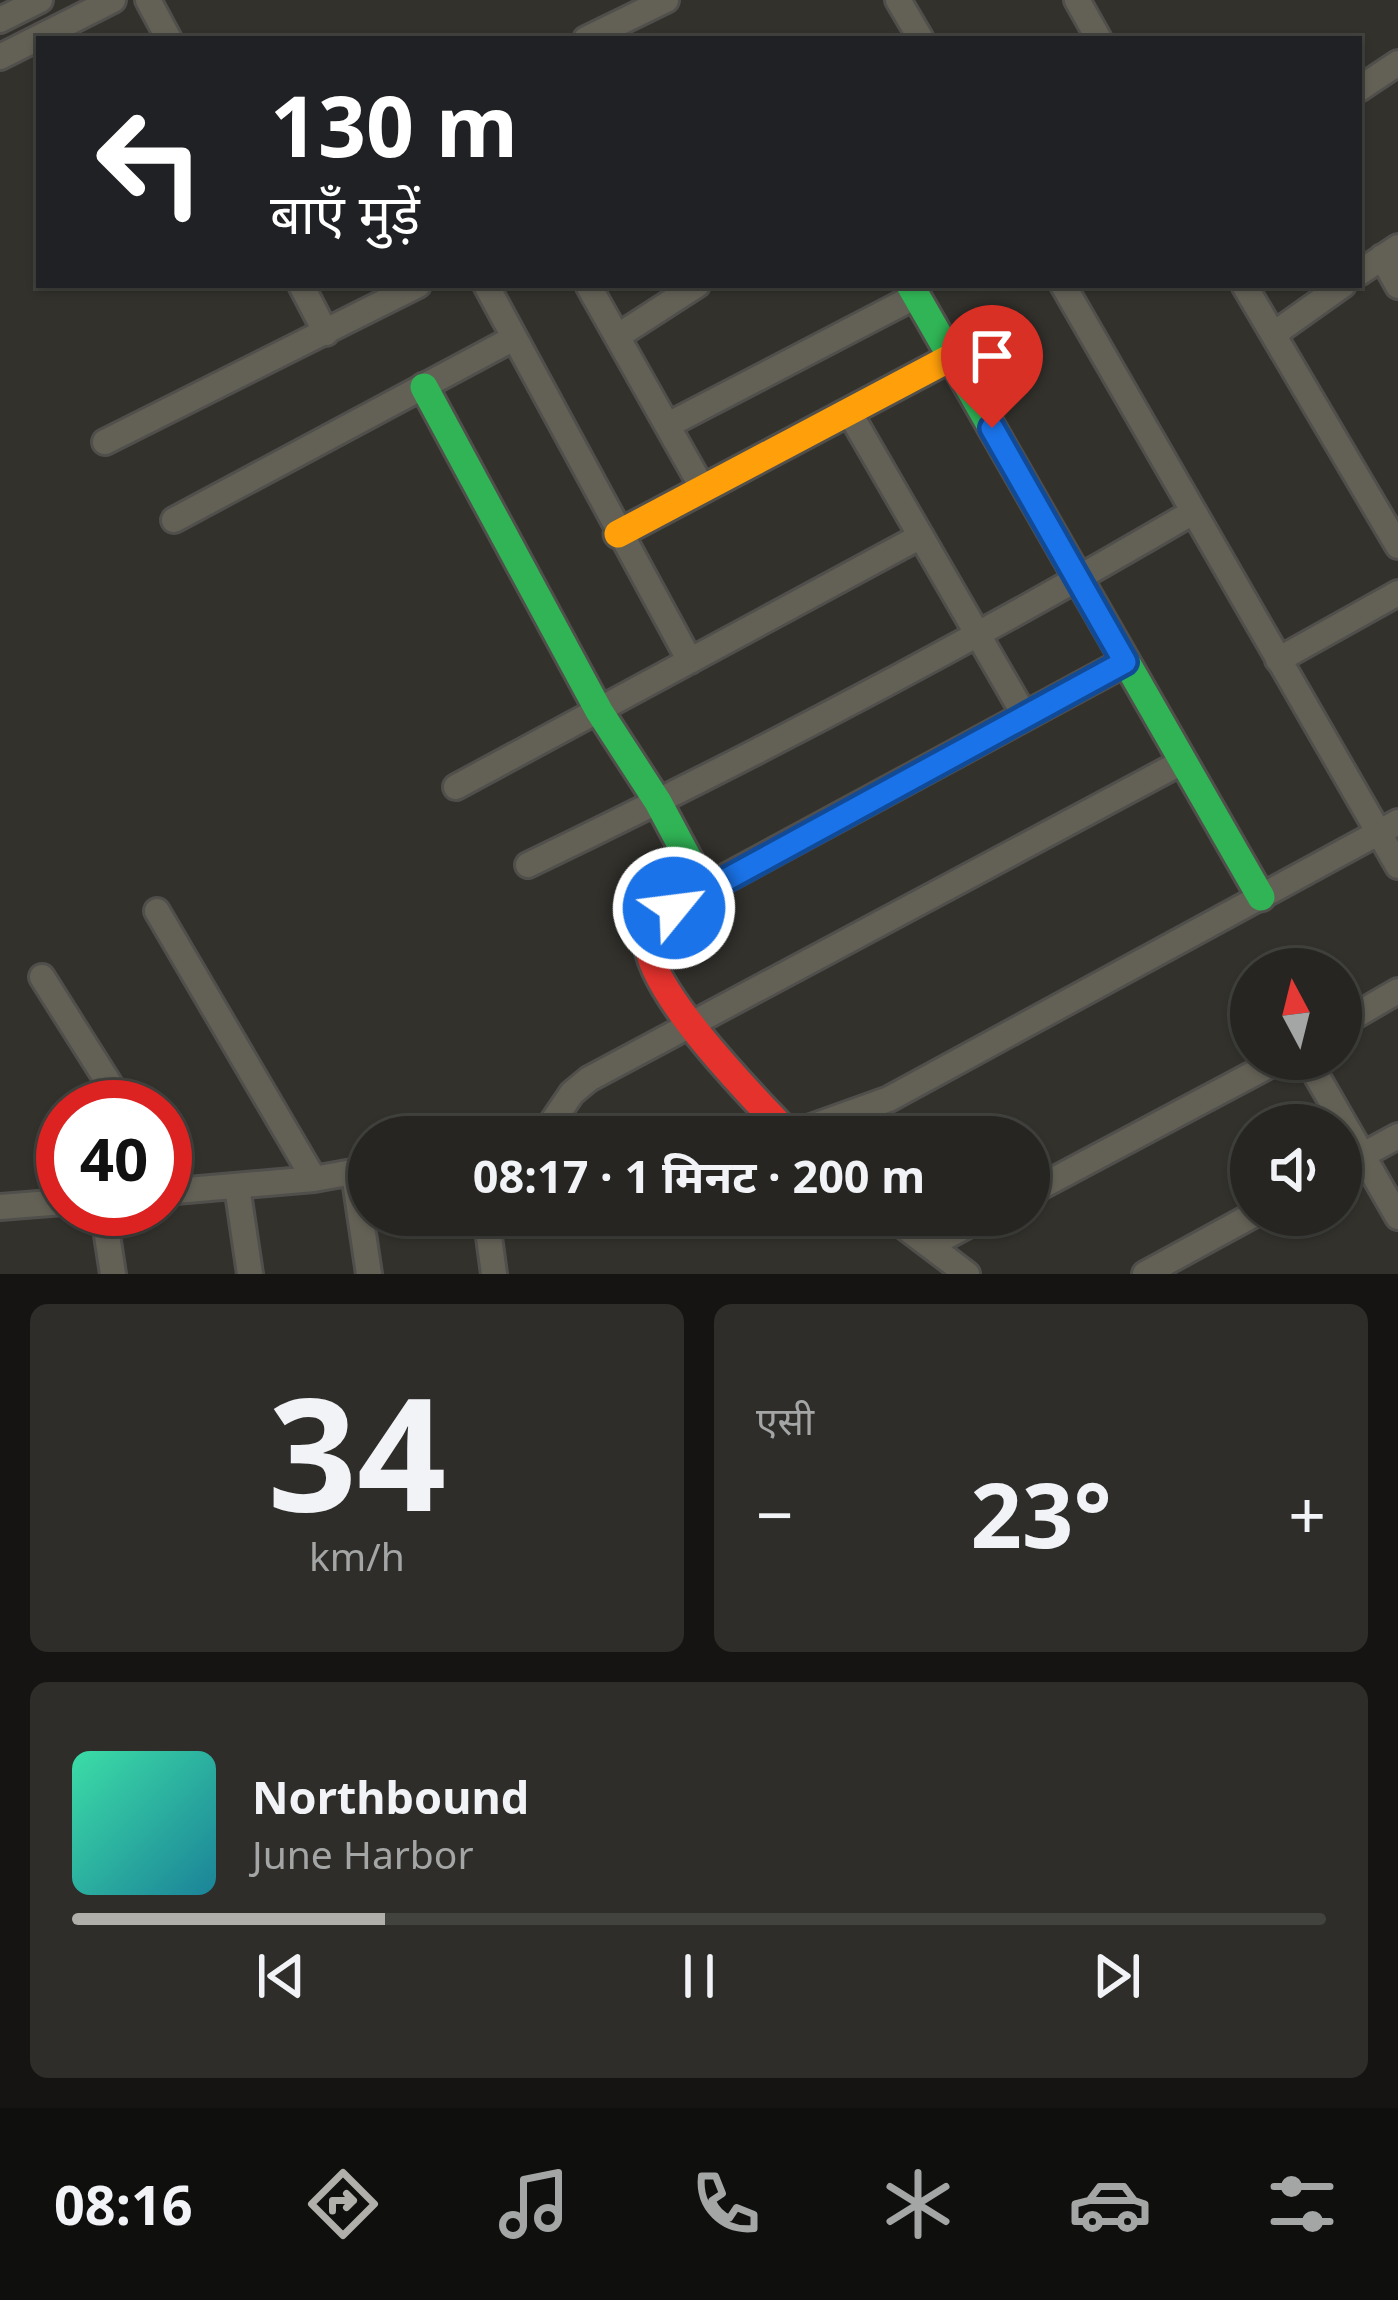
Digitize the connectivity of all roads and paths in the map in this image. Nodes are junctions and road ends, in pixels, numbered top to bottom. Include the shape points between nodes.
1 (40, 0) edge
2 (113, 0) edge
3 (148, 0) edge
4 (666, 0) edge
5 (898, 0) edge
6 (1077, 0) edge
7 (0, 20) edge
8 (917, 33) edge
9 (42, 36) edge
10 (167, 36) edge
11 (592, 36) edge
12 (1097, 36) edge
13 (36, 39) edge
14 (0, 57) edge
15 (1398, 63) edge
16 (1362, 86) edge
17 (1390, 252) edge
18 (1362, 271) edge
19 (1398, 286) edge
20 (303, 288) edge
21 (412, 288) edge
22 (488, 288) edge
23 (590, 288) edge
24 (692, 288) edge
25 (1066, 288) edge
26 (1246, 288) edge
27 (1339, 288) edge
28 (913, 291) edge
29 (326, 333) junction
30 (1274, 334) junction
31 (618, 336) junction
32 (514, 338) junction
33 (950, 358) junction
34 (424, 386) junction
35 (848, 412) junction
36 (668, 425) junction
37 (105, 442) dead end
38 (703, 489) junction
39 (1193, 512) junction
40 (174, 520) dead end
41 (618, 534) junction
42 (921, 536) junction
43 (1398, 546) edge
44 (1078, 579) junction
45 (1398, 592) edge
46 (976, 635) junction
47 (1278, 660) junction
48 (690, 662) junction
49 (1125, 662) junction
50 (599, 711) junction
51 (1025, 716) junction
52 (1182, 762) junction
53 (456, 788) dead end
54 (658, 802) junction
55 (1388, 828) edge
56 (528, 865) dead end
57 (1398, 866) edge
58 (705, 890) junction
59 (1261, 897) junction
60 (157, 911) dead end
61 (42, 977) dead end
62 (1398, 991) edge
63 (1362, 1012) edge
64 (688, 1024) junction
65 (107, 1080) edge
66 (1241, 1080) edge
67 (556, 1116) edge
68 (769, 1116) edge
69 (844, 1116) edge
70 (1398, 1136) edge
71 (1362, 1156) edge
72 (348, 1173) edge
73 (1362, 1173) edge
74 (314, 1179) junction
75 (1050, 1181) edge
76 (192, 1185) edge
77 (237, 1186) junction
78 (36, 1204) edge
79 (0, 1207) edge
80 (1398, 1216) edge
81 (1230, 1228) edge
82 (107, 1236) edge
83 (366, 1236) edge
84 (489, 1236) edge
85 (920, 1236) edge
86 (947, 1236) edge
87 (932, 1244) junction
88 (113, 1274) edge
89 (250, 1274) edge
90 (369, 1274) edge
91 (494, 1274) edge
92 (967, 1274) edge
93 (1145, 1274) edge

1 - 7 street
2 - 9 street
3 - 10 street
4 - 11 street
5 - 8 street
6 - 12 street
13 - 14 street
15 - 16 street
17 - 18 street
17 - 19 street
20 - 29 street
21 - 29 street
22 - 32 street
23 - 31 street
24 - 31 street
25 - 39 street
26 - 30 street
27 - 30 street
28 - 33 street
28 - 36 street
29 - 37 street
30 - 43 street
31 - 36 street
32 - 34 street
32 - 41 street
33 - 35 street
33 - 44 street
34 - 40 street
34 - 50 street
35 - 38 street
35 - 42 street
36 - 38 street
38 - 41 street
39 - 44 street
39 - 47 street
41 - 48 street
42 - 46 street
42 - 48 street
44 - 46 street
44 - 49 street
45 - 47 street
46 - 51 street
46 - 54 street
47 - 55 street
48 - 50 street
49 - 51 street
49 - 52 street
50 - 53 street
50 - 54 street
51 - 58 street
52 - 59 street
52 - 64 street
54 - 56 street
54 - 58 street
55 - 57 street
55 - 59 street
58 - 64 street via 652,923 644,939 645,955
59 - 69 street
60 - 74 street
61 - 65 street
62 - 63 street
64 - 67 street via 589,1079
64 - 68 street
66 - 75 street
70 - 71 street
72 - 74 street
73 - 80 street
74 - 77 street
76 - 77 street
77 - 89 street
78 - 79 street
81 - 93 street
82 - 88 street
83 - 90 street
84 - 91 street
85 - 87 street
86 - 87 street
87 - 92 street

